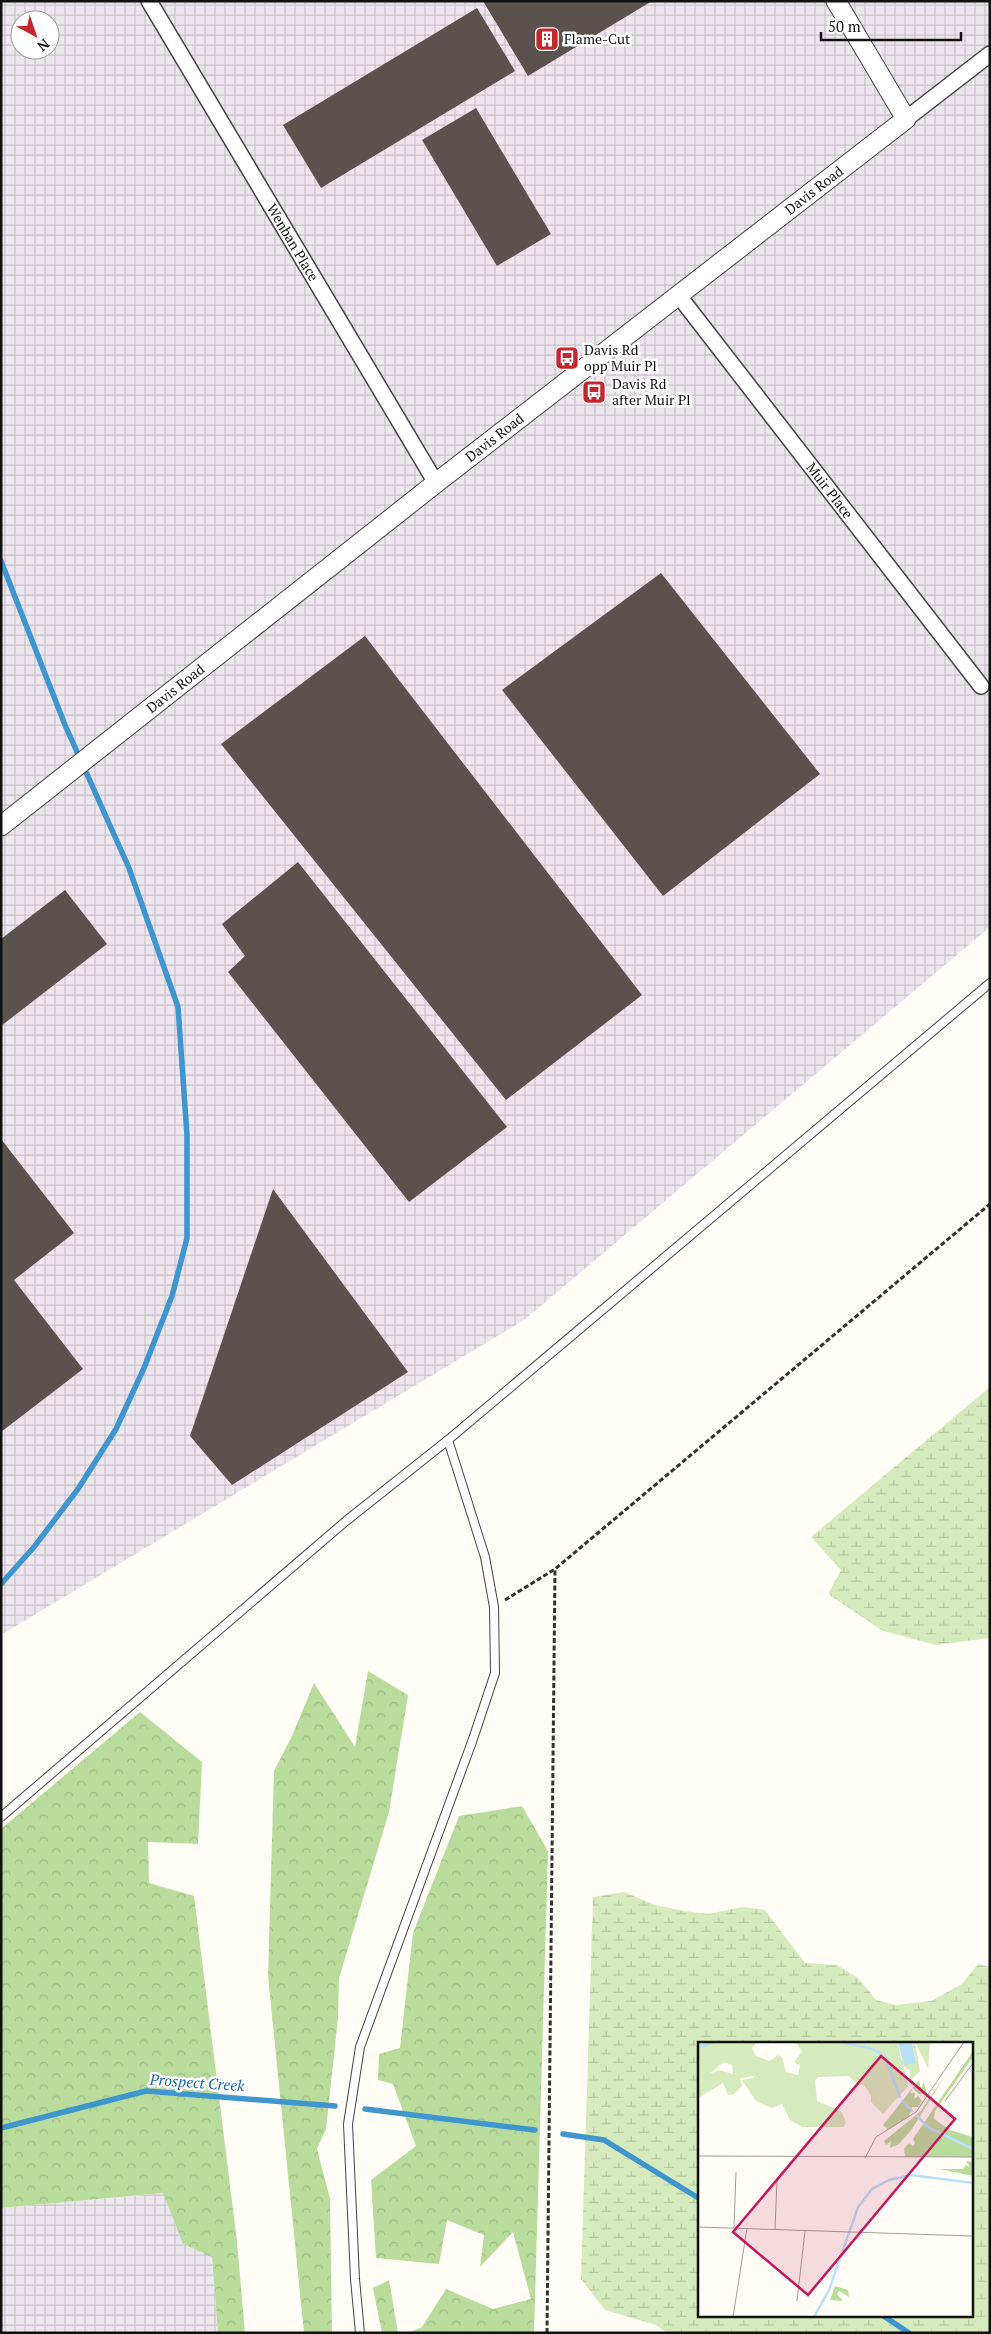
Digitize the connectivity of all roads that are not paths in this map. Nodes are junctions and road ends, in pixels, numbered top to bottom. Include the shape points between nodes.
1 (149, 1) edge
2 (836, 1) edge
3 (990, 54) edge
4 (906, 119) junction
5 (679, 296) junction
6 (436, 484) junction
7 (981, 686) dead end
8 (1, 826) edge
9 (990, 983) edge
10 (448, 1440) junction
11 (1, 1817) edge
12 (360, 2333) edge

1 - 6 street, Wenban Place
2 - 4 street
3 - 4 street, Davis Road
4 - 5 street, Davis Road
5 - 6 street, Davis Road
5 - 7 street, Muir Place
6 - 8 street, Davis Road
9 - 10 lane
10 - 11 lane via 346,1521
10 - 12 lane via 485,1557 494,1607 495,1673 360,2047 348,2124

